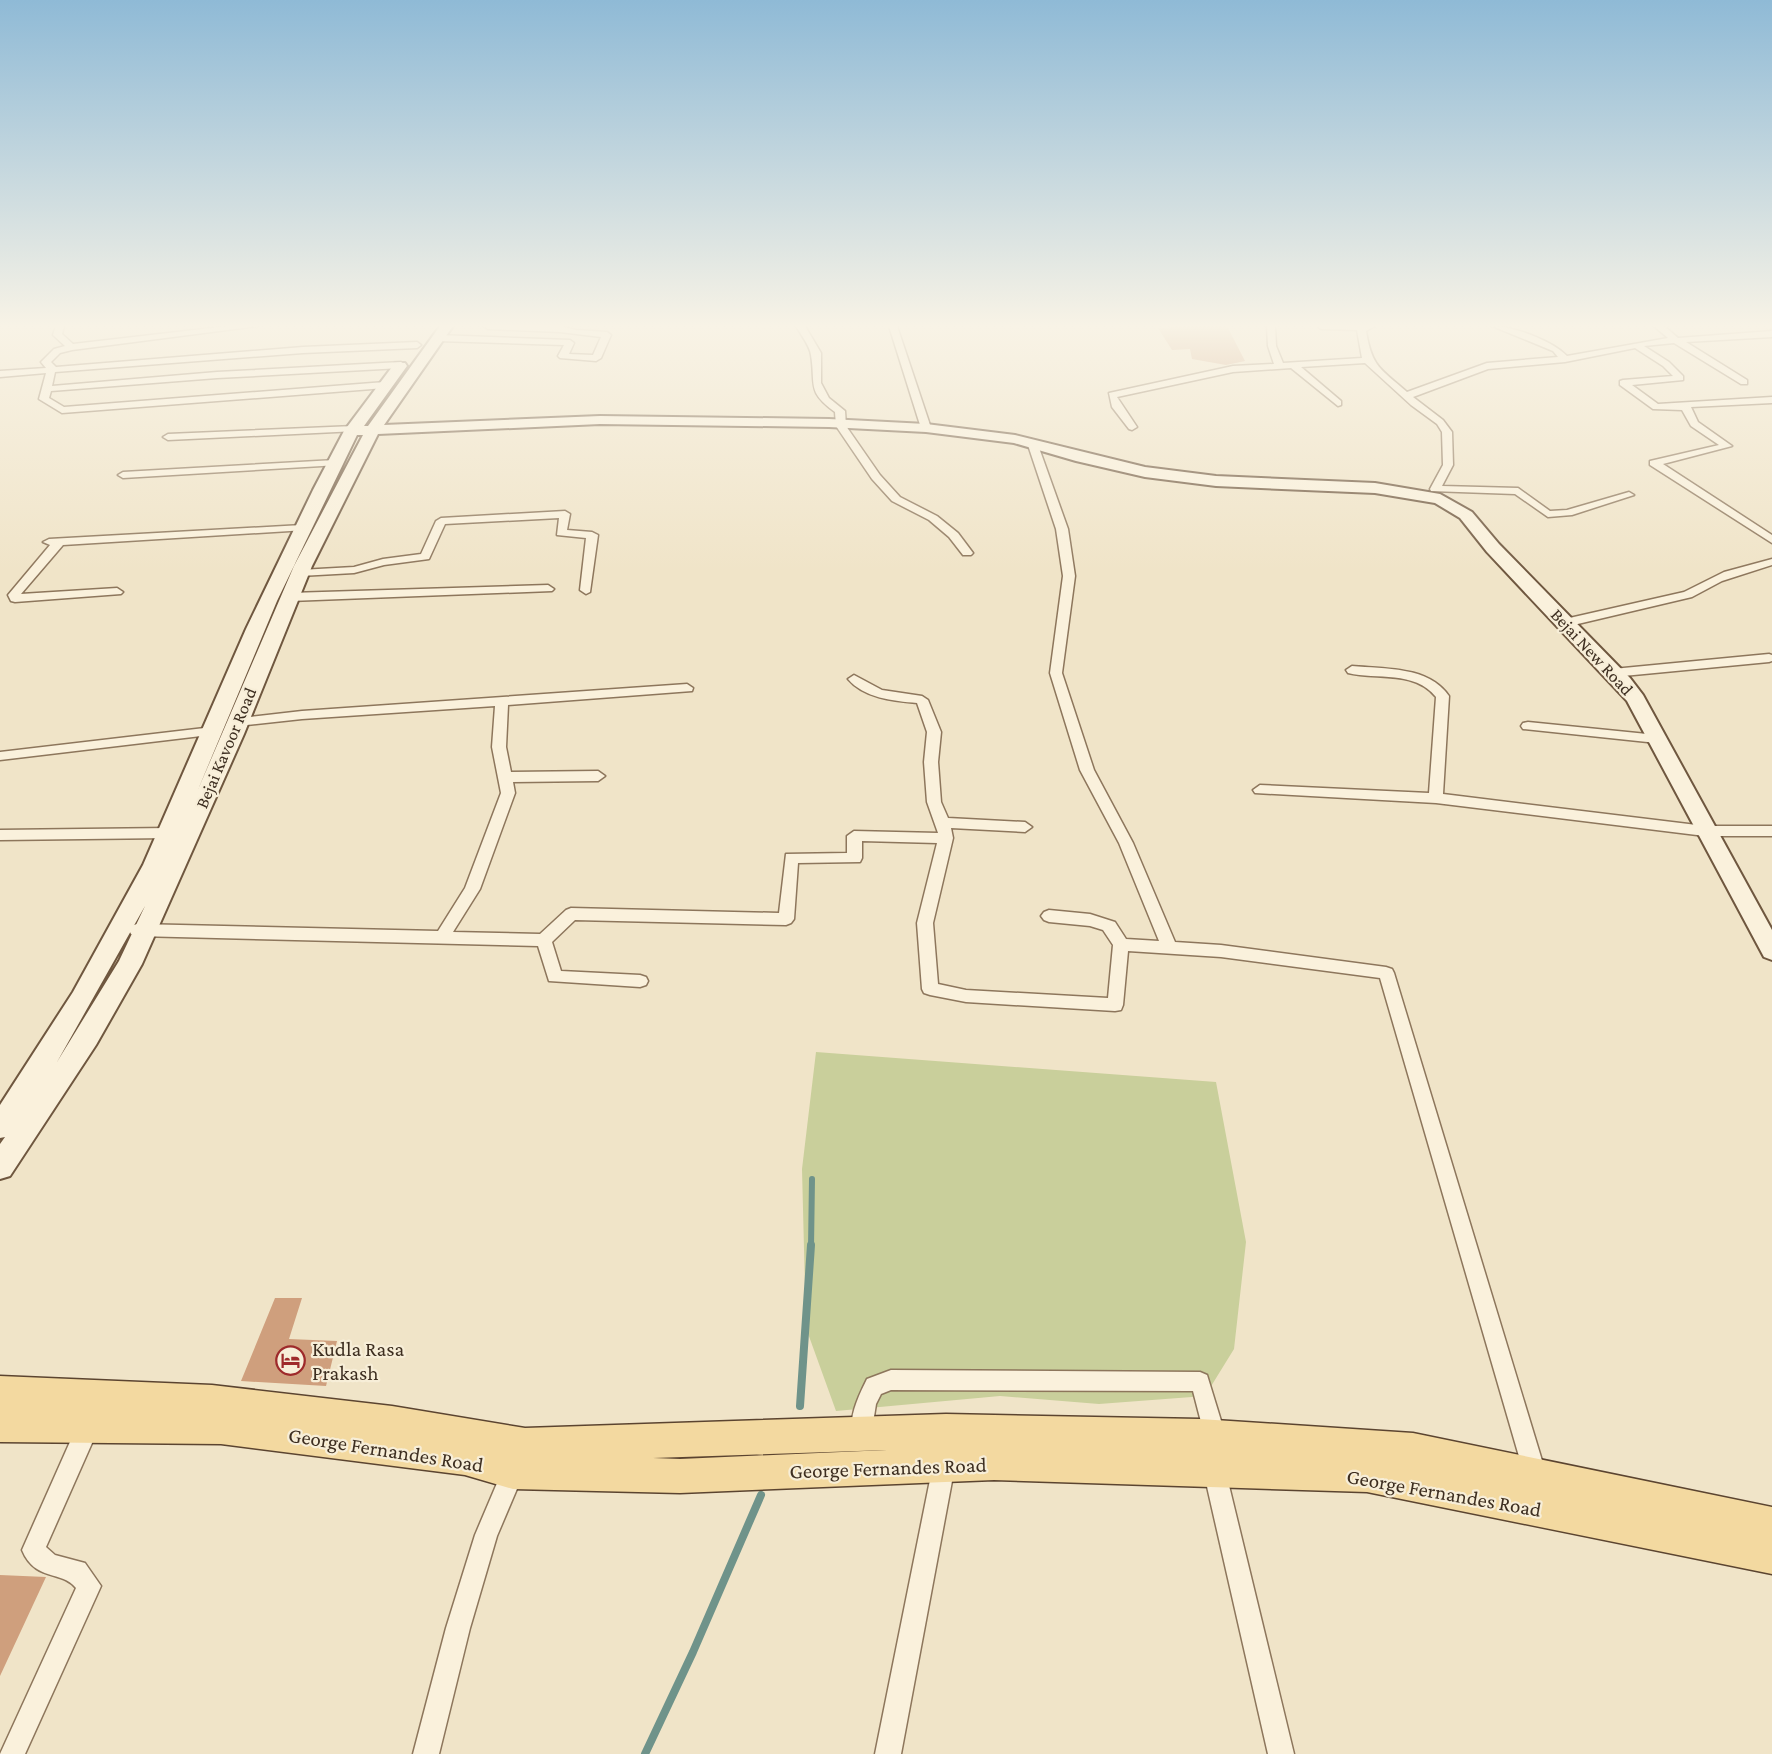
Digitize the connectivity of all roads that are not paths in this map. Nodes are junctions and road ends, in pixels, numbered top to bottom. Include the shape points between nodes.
1 (1686, 407) edge
2 (58, 408) edge
3 (91, 408) edge
4 (372, 408) edge
5 (377, 408) edge
6 (836, 408) edge
7 (919, 408) edge
8 (1118, 408) edge
9 (1422, 408) edge
10 (842, 424) junction
11 (1132, 427) dead end
12 (926, 428) junction
13 (359, 430) junction
14 (168, 437) dead end
15 (1034, 445) junction
16 (335, 463) junction
17 (123, 475) dead end
18 (1437, 494) junction
19 (1629, 495) dead end
20 (303, 528) junction
21 (1772, 540) edge
22 (967, 553) dead end
23 (1772, 562) edge
24 (300, 573) junction
25 (548, 589) dead end
26 (586, 590) dead end
27 (117, 592) dead end
28 (290, 597) junction
29 (1565, 623) junction
30 (1769, 658) dead end
31 (1352, 670) dead end
32 (1613, 673) junction
33 (854, 679) dead end
34 (687, 688) dead end
35 (502, 701) junction
36 (238, 722) junction
37 (1528, 726) dead end
38 (213, 731) junction
39 (1657, 739) junction
40 (0, 756) edge
41 (598, 776) dead end
42 (506, 777) junction
43 (1260, 790) dead end
44 (1436, 798) junction
45 (1025, 827) dead end
46 (944, 831) junction
47 (1705, 831) junction
48 (1772, 831) edge
49 (169, 833) junction
50 (0, 835) edge
51 (1049, 916) dead end
52 (119, 930) junction
53 (146, 930) junction
54 (441, 939) junction
55 (544, 940) junction
56 (1120, 945) junction
57 (1170, 948) junction
58 (1772, 951) edge
59 (640, 981) dead end
60 (0, 1127) edge
61 (0, 1167) edge
62 (0, 1393) edge
63 (0, 1425) edge
64 (89, 1425) junction
65 (862, 1434) junction
66 (1214, 1453) junction
67 (519, 1458) junction
68 (944, 1465) junction
69 (1536, 1477) junction
70 (1772, 1525) edge
71 (1772, 1556) edge
72 (12, 1754) edge
73 (426, 1754) edge
74 (888, 1754) edge
75 (1281, 1754) edge

1 - 21 street via 1694,424 1727,446 1654,463
2 - 3 street
4 - 13 main road, Bejai Kavoor Road
5 - 13 main road, Bejai Kavoor Road
6 - 10 street
7 - 12 street
8 - 11 street
9 - 18 street via 1447,432 1448,465
10 - 12 main road, Bejai New Road
10 - 13 main road, Bejai New Road via 600,420
10 - 22 street via 876,477 896,499 933,518 954,535
12 - 15 main road, Bejai New Road
13 - 14 street
13 - 16 main road, Bejai Kavoor Road
13 - 24 main road, Bejai Kavoor Road
15 - 18 main road, Bejai New Road via 1145,472 1216,482 1306,483
15 - 57 street via 1062,529 1069,576 1056,674 1087,770 1126,843
16 - 17 street
16 - 20 main road, Bejai Kavoor Road
18 - 19 street via 1477,488 1518,491 1548,514 1568,513
18 - 29 main road, Bejai New Road via 1466,515
20 - 27 street via 54,542 14,595 15,598
20 - 38 main road, Bejai Kavoor Road via 258,622
23 - 29 street via 1720,578 1688,595
24 - 26 street via 354,570 425,557 441,521 565,514 561,533 592,536
24 - 28 main road, Bejai Kavoor Road
25 - 28 street
28 - 36 main road, Bejai Kavoor Road
29 - 32 main road, Bejai New Road
30 - 32 street
31 - 44 street via 1413,677 1432,683 1443,696
32 - 39 main road, Bejai New Road via 1636,699
33 - 46 street via 865,689 922,700 934,732 934,802
34 - 35 street
35 - 36 street
35 - 42 street via 499,747
36 - 53 main road, Bejai Kavoor Road
37 - 39 street
38 - 40 street
38 - 49 main road, Bejai Kavoor Road
39 - 47 main road, Bejai New Road
41 - 42 street
42 - 54 street via 508,793 472,889
43 - 44 street
44 - 47 street
45 - 46 street
46 - 55 street via 854,836 855,858 791,858 786,920 571,914
46 - 56 street via 925,923 930,989 966,996 1115,1005
47 - 48 street
47 - 58 main road, Bejai New Road
49 - 50 street
49 - 52 main road, Bejai Kavoor Road
51 - 56 street via 1109,926
52 - 53 street
52 - 60 main road, Bejai Kavoor Road via 43,1062
53 - 54 street
53 - 61 main road, Bejai Kavoor Road via 87,1038
54 - 55 street
55 - 59 street via 555,977
56 - 57 street
57 - 69 street via 1386,973
62 - 67 main road, George Fernandes Road via 212,1402 392,1423
63 - 64 main road, George Fernandes Road
64 - 67 main road, George Fernandes Road via 220,1426 465,1458
64 - 72 street via 33,1550 49,1565 77,1570 89,1586
65 - 66 main road, George Fernandes Road via 946,1431
65 - 66 street via 866,1402 874,1386 891,1380 1193,1380 1200,1382 1203,1389
65 - 67 main road, George Fernandes Road
66 - 68 main road, George Fernandes Road
66 - 69 main road, George Fernandes Road via 1413,1450
66 - 71 main road, George Fernandes Road via 1367,1475
66 - 75 street
67 - 68 main road, George Fernandes Road via 680,1476
67 - 73 street via 486,1534
68 - 74 street
69 - 70 main road, George Fernandes Road

